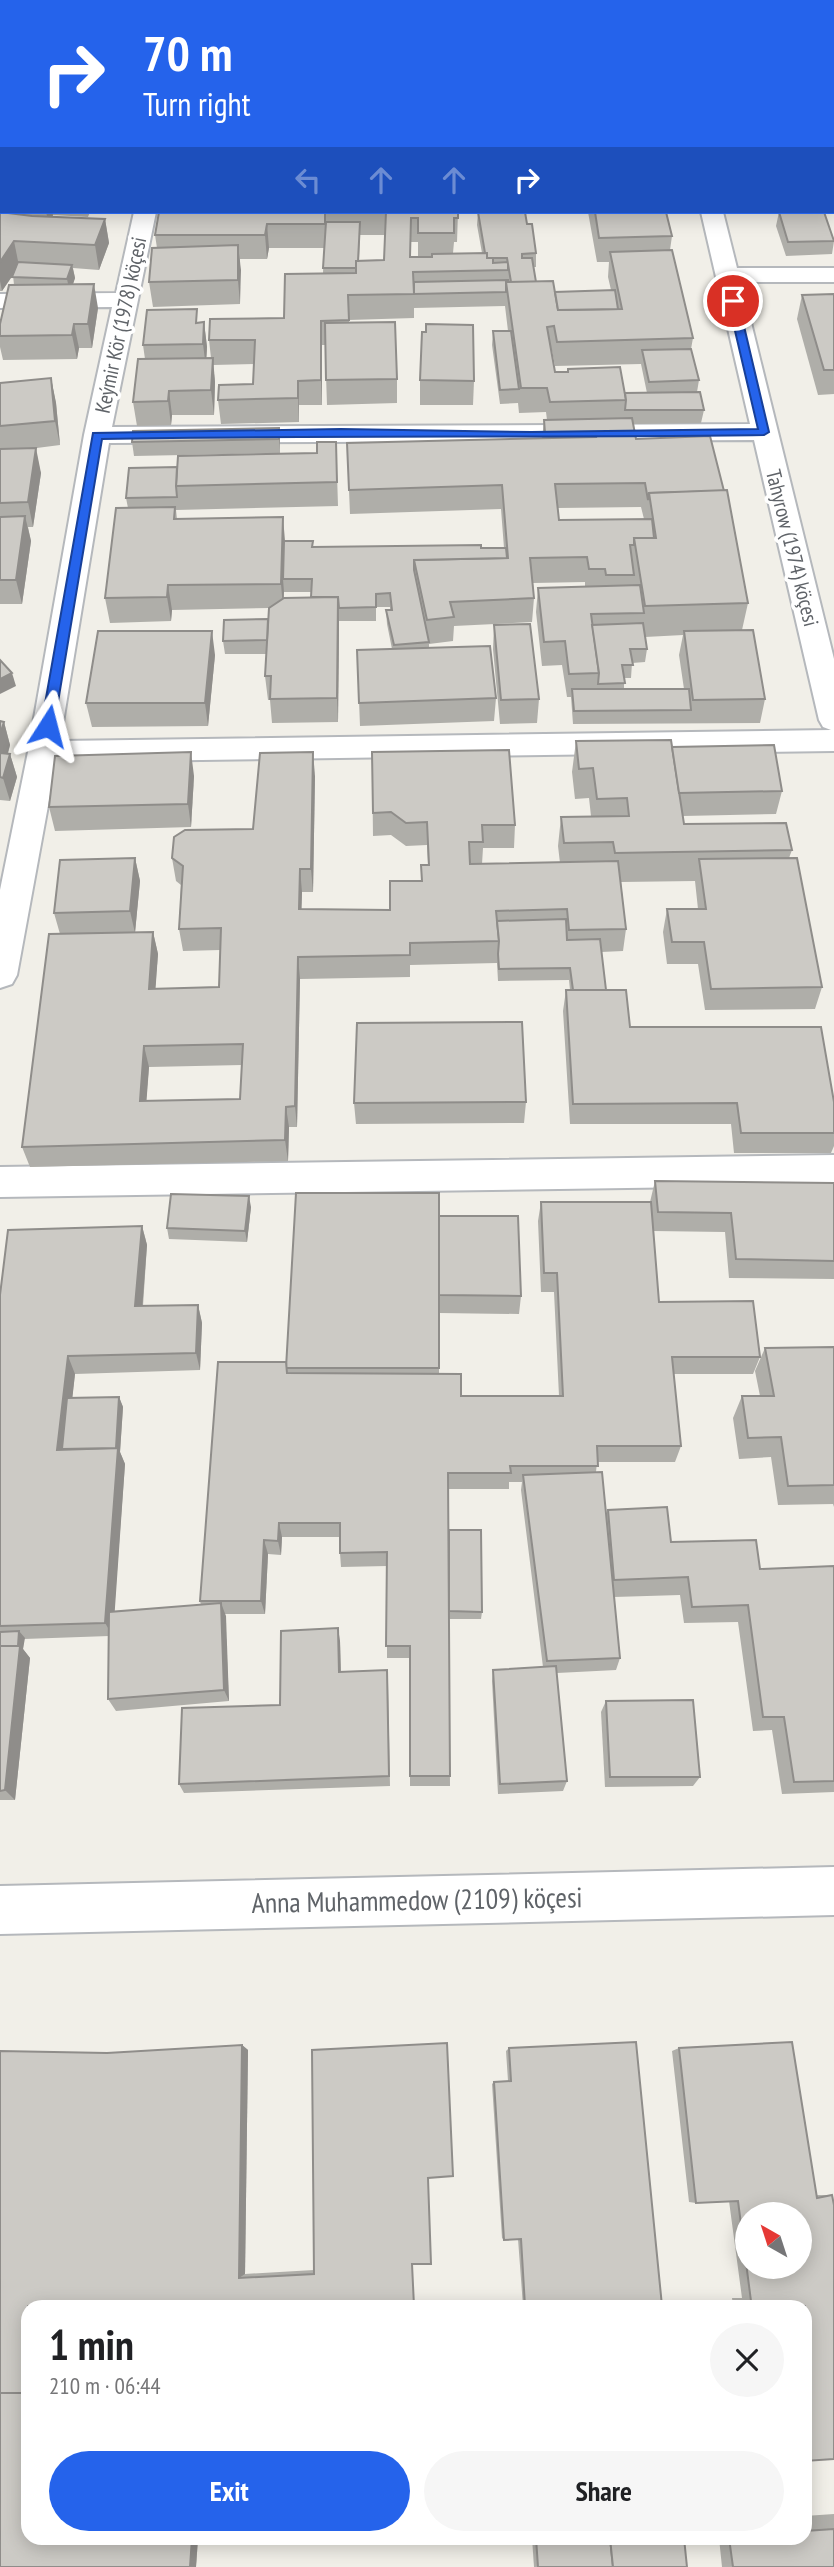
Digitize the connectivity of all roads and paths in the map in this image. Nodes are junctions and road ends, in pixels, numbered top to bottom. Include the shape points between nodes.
1 (145, 214) edge
2 (712, 214) edge
3 (726, 275) junction
4 (834, 275) edge
5 (127, 300) junction
6 (0, 301) edge
7 (764, 432) junction
8 (97, 435) junction
9 (834, 720) edge
10 (834, 740) edge
11 (43, 752) junction
12 (0, 975) edge
13 (834, 1170) edge
14 (0, 1182) edge
15 (834, 1891) edge
16 (0, 1910) edge

1 - 5 street, Keýmir Kör (1978) köçesi
2 - 3 street, Tahyrow (1974) köçesi
3 - 4 street
3 - 7 street, Tahyrow (1974) köçesi
5 - 6 street
5 - 8 street, Keýmir Kör (1978) köçesi
7 - 8 street
7 - 9 street, Tahyrow (1974) köçesi
8 - 11 street, Keýmir Kör (1978) köçesi
10 - 11 street
11 - 12 street, Keýmir Kör (1978) köçesi
13 - 14 street
15 - 16 street, Anna Muhammedow (2109) köçesi

